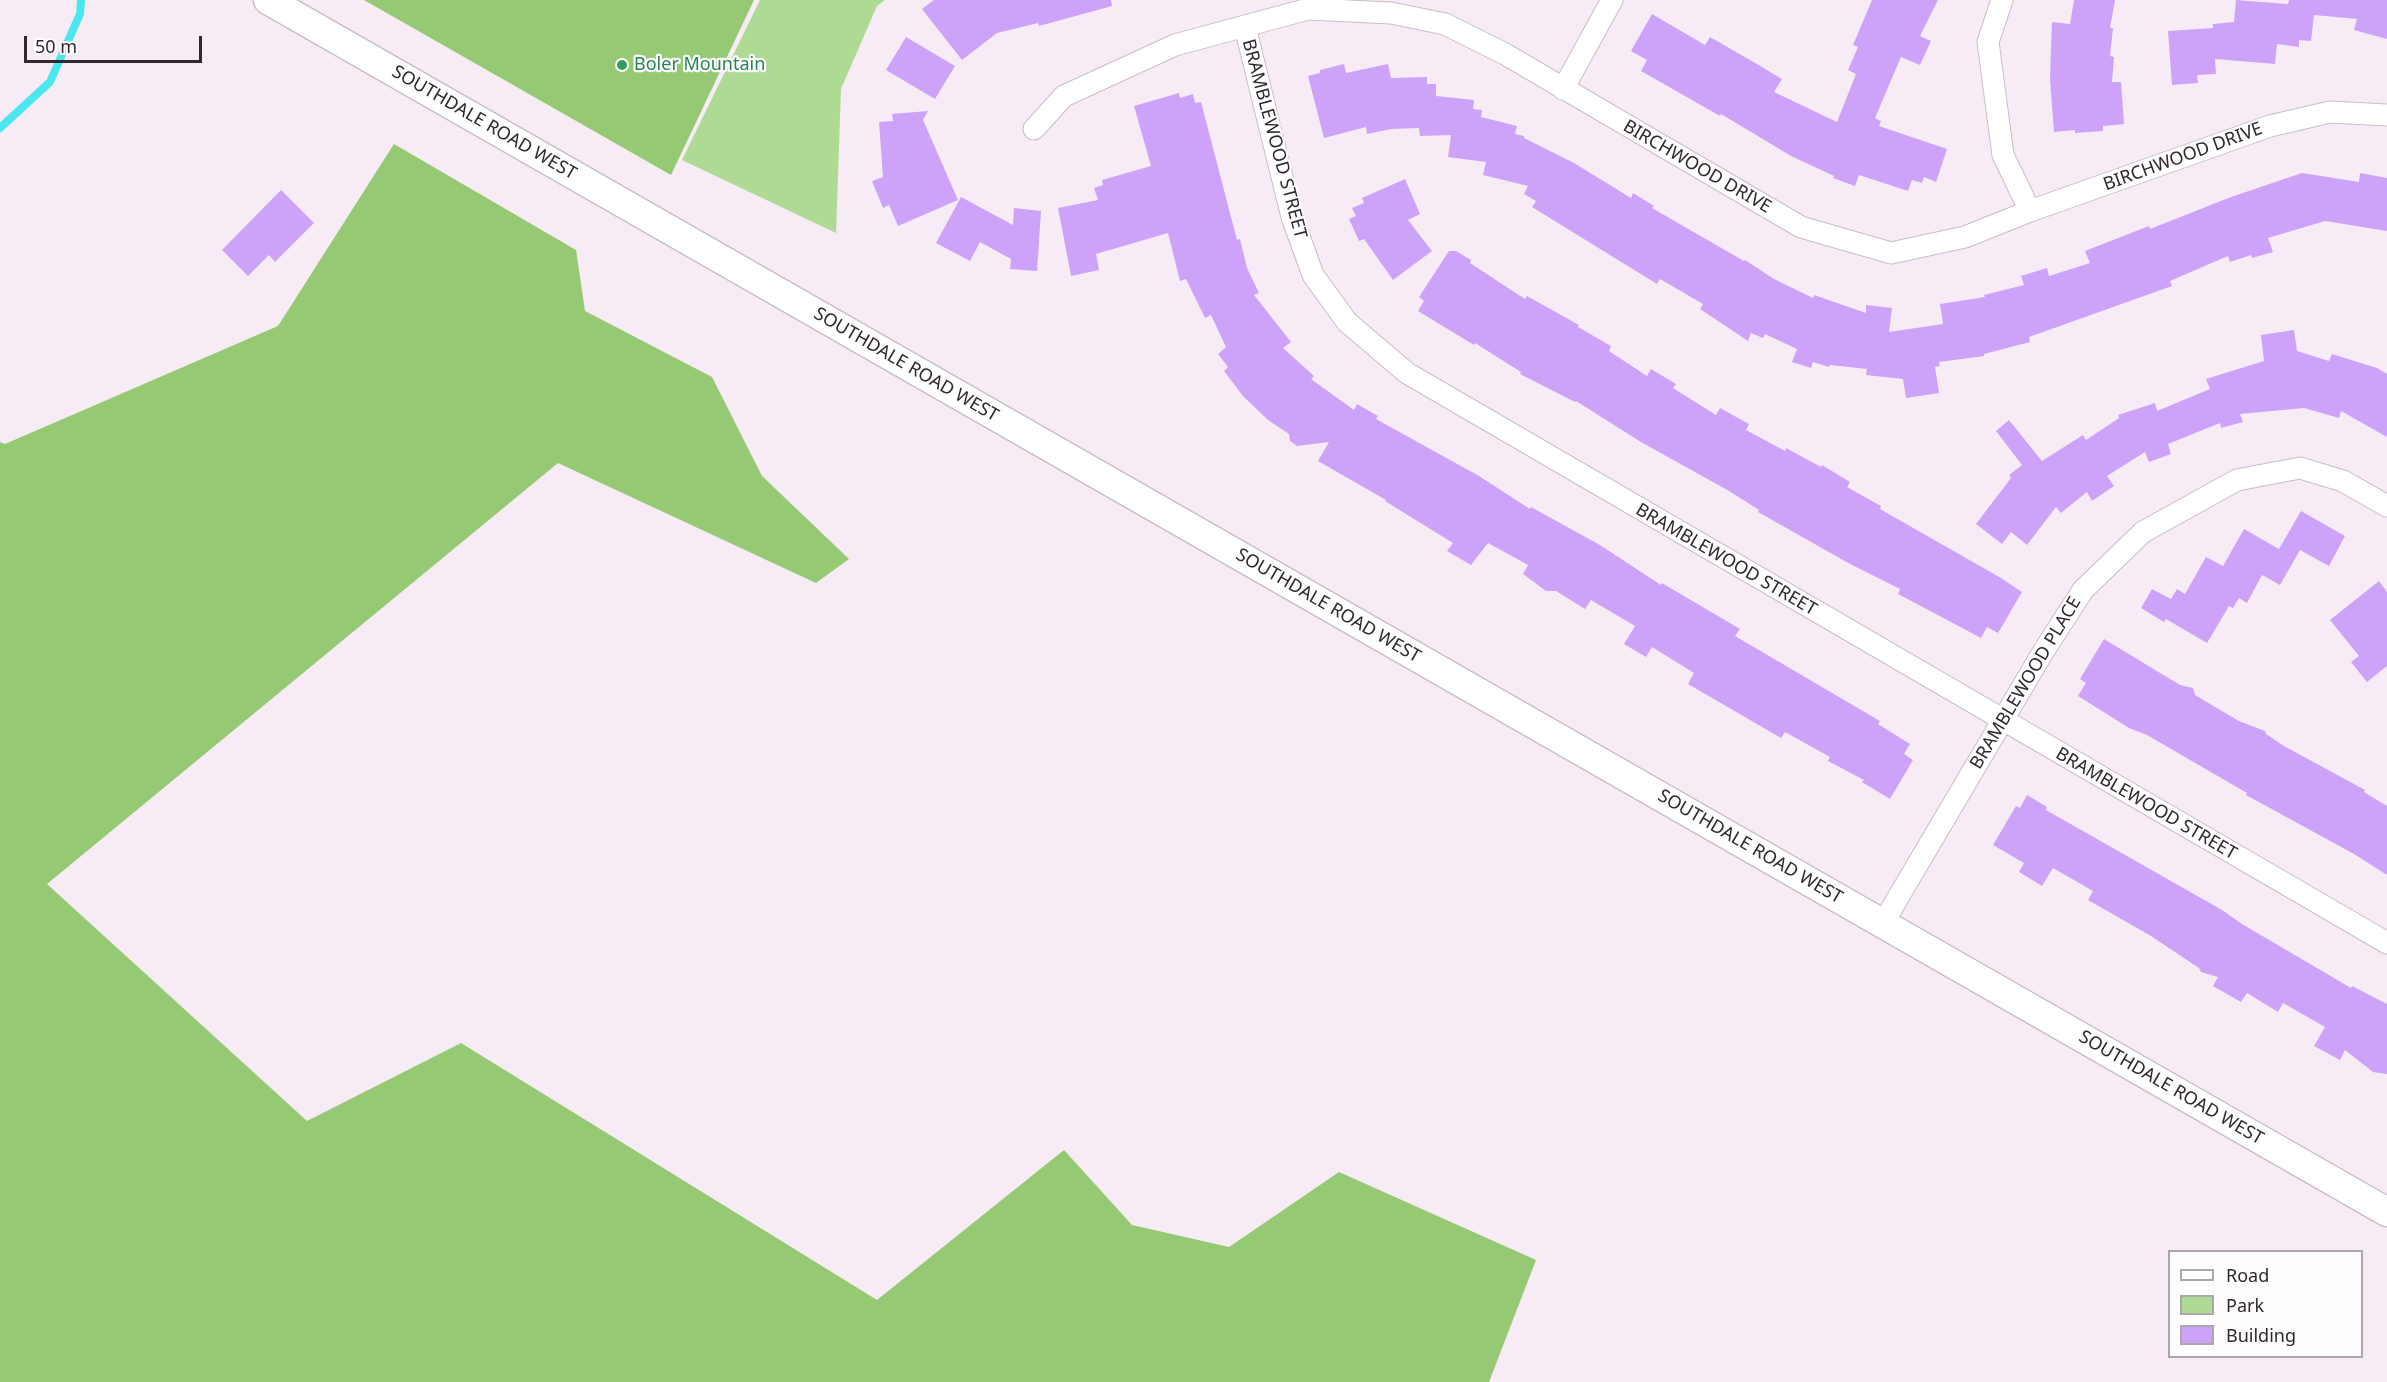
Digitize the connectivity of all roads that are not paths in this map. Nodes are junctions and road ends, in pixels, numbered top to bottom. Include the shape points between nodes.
1 (268, 0) edge
2 (1612, 0) edge
3 (2002, 0) edge
4 (1245, 27) junction
5 (1563, 89) junction
6 (2387, 115) edge
7 (1034, 129) dead end
8 (2030, 211) junction
9 (2387, 506) edge
10 (2002, 721) junction
11 (1883, 923) junction
12 (2387, 943) edge
13 (2387, 1212) edge

1 - 11 main road, SOUTHDALE ROAD WEST
2 - 5 street
3 - 8 street via 1988,42 2003,155
4 - 5 street, BIRCHWOOD DRIVE via 1308,9 1391,13 1445,24
4 - 7 street, BIRCHWOOD DRIVE via 1175,45 1064,96
4 - 10 street, BRAMBLEWOOD STREET via 1292,217 1313,275 1347,322 1407,373
5 - 8 street, BIRCHWOOD DRIVE via 1801,227 1891,253 1965,237
6 - 8 street, BIRCHWOOD DRIVE via 2330,112 2270,126
9 - 10 street, BRAMBLEWOOD PLACE via 2343,481 2300,468 2236,480 2143,532 2083,590
10 - 11 street, BRAMBLEWOOD PLACE
10 - 12 street, BRAMBLEWOOD STREET
11 - 13 main road, SOUTHDALE ROAD WEST

